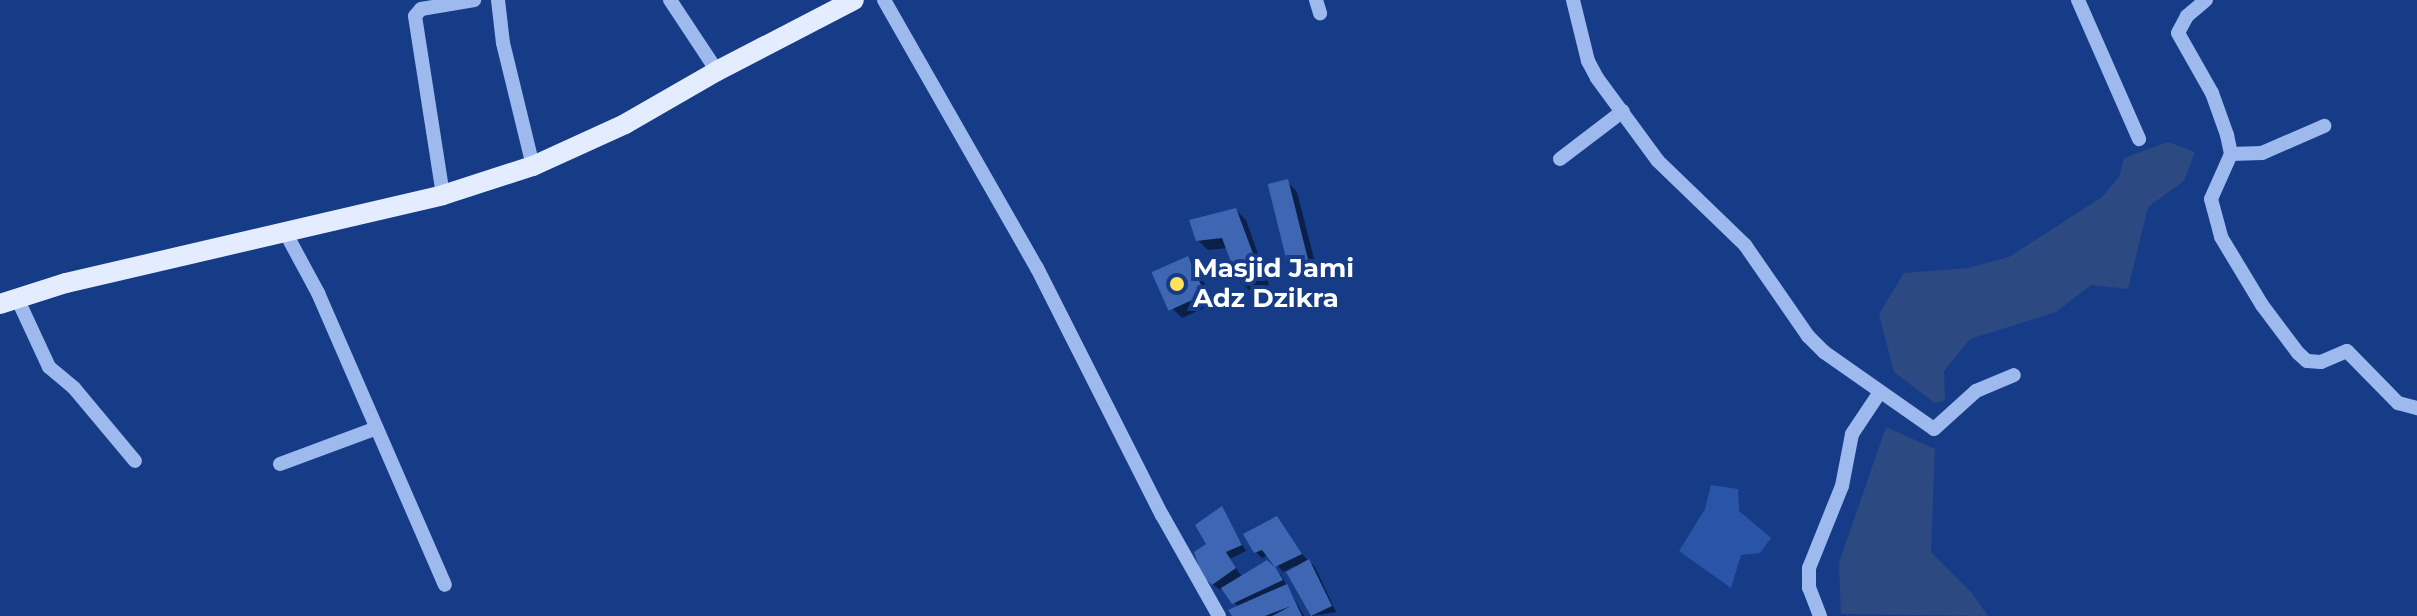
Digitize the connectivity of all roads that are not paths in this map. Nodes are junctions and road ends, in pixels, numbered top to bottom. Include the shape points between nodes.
1 (474, 0) edge
2 (498, 0) edge
3 (670, 0) edge
4 (854, 0) edge
5 (884, 0) edge
6 (1573, 0) edge
7 (2078, 0) edge
8 (2206, 0) edge
9 (717, 71) junction
10 (1623, 111) junction
11 (2324, 126) dead end
12 (2139, 139) dead end
13 (2231, 154) junction
14 (1560, 159) dead end
15 (533, 166) junction
16 (443, 195) junction
17 (284, 230) junction
18 (9, 301) edge
19 (2014, 375) dead end
20 (1886, 397) junction
21 (2417, 408) edge
22 (377, 428) junction
23 (135, 461) dead end
24 (280, 464) dead end
25 (445, 585) dead end
26 (1219, 616) edge
27 (1820, 616) edge

1 - 16 street via 421,9 414,20
2 - 15 street
3 - 9 street
4 - 9 main road
5 - 26 street via 1037,268
6 - 10 street via 1588,61
7 - 12 street
8 - 13 street via 2187,16 2178,33 2212,93
9 - 15 main road via 625,124
10 - 14 street
10 - 20 street via 1678,182 1745,245 1808,336
11 - 13 street via 2262,153
13 - 21 street via 2211,199 2221,237 2288,341 2307,361 2321,362 2347,351 2398,403
15 - 16 main road
16 - 17 main road
17 - 18 main road
17 - 22 street
18 - 23 street via 49,367 74,388
19 - 20 street via 1976,391 1940,426 1929,427
20 - 27 street via 1852,434 1842,486 1809,568 1809,588
22 - 24 street
22 - 25 street

